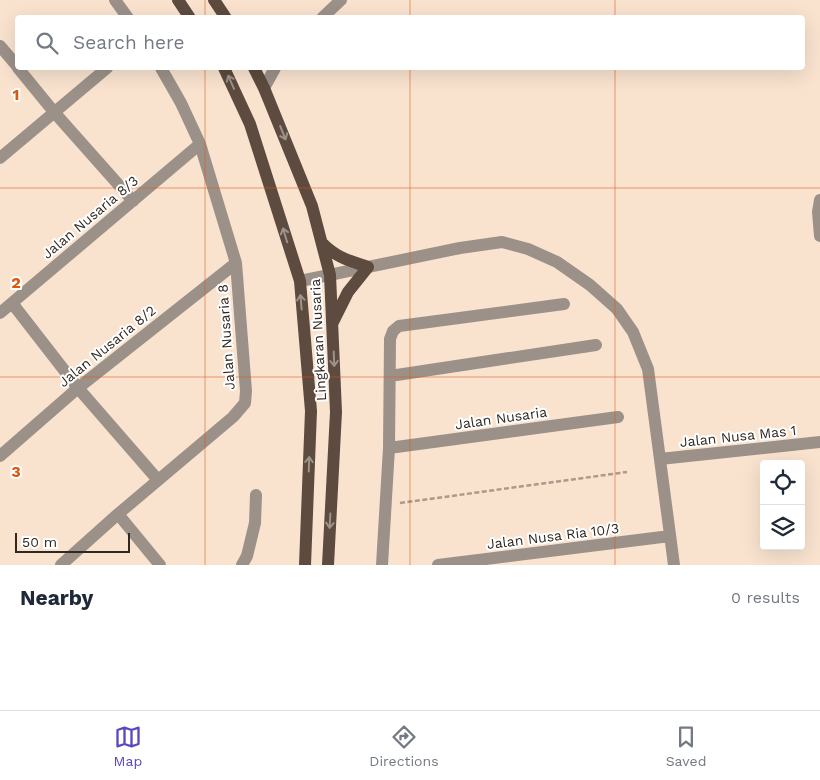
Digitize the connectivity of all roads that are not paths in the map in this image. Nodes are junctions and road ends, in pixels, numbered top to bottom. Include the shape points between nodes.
1 (115, 0) edge
2 (178, 0) edge
3 (214, 0) edge
4 (341, 0) edge
5 (126, 15) edge
6 (188, 15) edge
7 (224, 15) edge
8 (325, 15) edge
9 (0, 46) edge
10 (15, 64) edge
11 (20, 70) edge
12 (105, 70) edge
13 (162, 70) edge
14 (225, 70) edge
15 (255, 70) edge
16 (274, 70) edge
17 (264, 88) junction
18 (54, 112) junction
19 (200, 144) junction
20 (0, 158) edge
21 (820, 200) edge
22 (133, 201) junction
23 (820, 236) edge
24 (322, 243) junction
25 (236, 263) junction
26 (368, 267) junction
27 (330, 275) junction
28 (300, 281) junction
29 (12, 303) junction
30 (564, 304) dead end
31 (0, 313) edge
32 (332, 323) junction
33 (596, 345) dead end
34 (390, 376) junction
35 (78, 388) junction
36 (618, 417) dead end
37 (820, 442) edge
38 (389, 448) junction
39 (0, 456) edge
40 (660, 459) junction
41 (158, 480) junction
42 (256, 494) dead end
43 (118, 514) junction
44 (670, 536) junction
45 (60, 565) edge
46 (160, 565) edge
47 (242, 565) edge
48 (305, 565) edge
49 (328, 565) edge
50 (382, 565) edge
51 (438, 565) edge
52 (674, 565) edge

1 - 5 street
2 - 6 main road
3 - 7 main road
4 - 8 street
9 - 10 street
11 - 18 street
12 - 18 street
13 - 19 street, Jalan Nusaria 8
28 -> 14 main road, Lingkaran Nusaria via 250,124
15 - 17 main road, Lingkaran Nusaria
16 - 17 street
17 -> 24 main road, Lingkaran Nusaria via 312,206
18 - 20 street
18 - 22 street
19 - 22 street, Jalan Nusaria 8/3
19 - 25 street, Jalan Nusaria 8
21 - 23 street
22 - 29 street, Jalan Nusaria 8/3
24 - 26 main road via 332,253
24 - 27 main road, Lingkaran Nusaria
25 - 35 street, Jalan Nusaria 8/2
25 - 41 street, Jalan Nusaria 8 via 246,391 244,403 233,417
26 - 27 street
26 - 32 main road via 348,292
26 - 40 street via 502,242 557,262 617,309 633,332 648,369
27 - 28 street
27 - 32 main road, Lingkaran Nusaria
48 -> 28 main road, Lingkaran Nusaria via 311,411
29 - 31 street, Jalan Nusaria 8/3
29 - 35 street
30 - 34 street via 399,326 392,331 390,339
32 -> 49 main road, Lingkaran Nusaria via 336,412
33 - 34 street
34 - 38 street
35 - 39 street, Jalan Nusaria 8/2
35 - 41 street
36 - 38 street, Jalan Nusaria
37 - 40 street, Jalan Nusa Mas 1
38 - 50 street
40 - 44 street
41 - 43 street, Jalan Nusaria 8
42 - 47 street via 256,523
43 - 45 street, Jalan Nusaria 8
43 - 46 street
44 - 51 street, Jalan Nusa Ria 10/3
44 - 52 street

